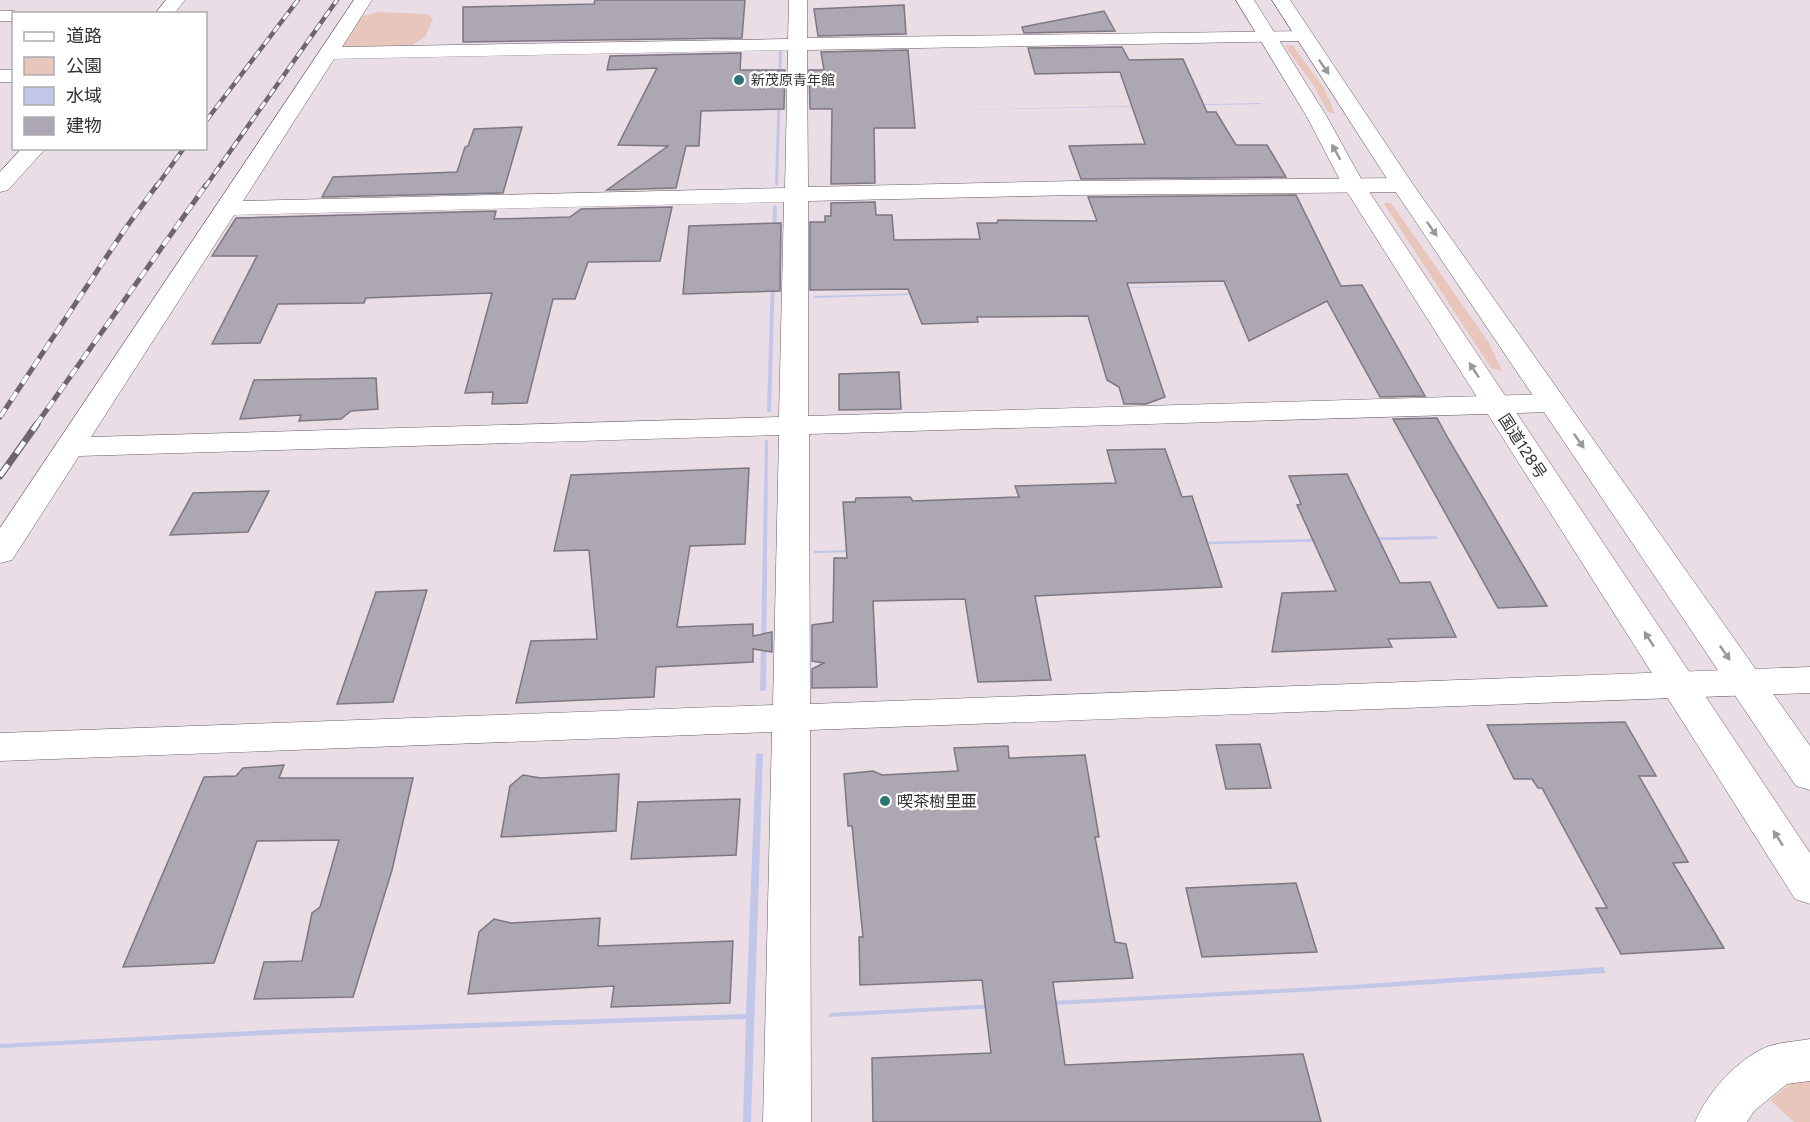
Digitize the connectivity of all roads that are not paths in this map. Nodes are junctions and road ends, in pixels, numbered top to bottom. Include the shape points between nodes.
1 (176, 0) edge
2 (363, 0) edge
3 (798, 0) edge
4 (1245, 0) edge
5 (1281, 0) edge
6 (166, 12) edge
7 (1265, 34) junction
8 (1302, 34) junction
9 (798, 44) junction
10 (328, 53) junction
11 (33, 150) edge
12 (3, 177) edge
13 (1353, 184) junction
14 (1402, 185) junction
15 (795, 195) junction
16 (228, 208) junction
17 (1552, 403) junction
18 (1496, 404) junction
19 (794, 426) junction
20 (69, 447) junction
21 (0, 553) edge
22 (1810, 680) edge
23 (1745, 682) junction
24 (1679, 684) junction
25 (792, 718) junction
26 (0, 747) edge
27 (1810, 776) edge
28 (1810, 887) edge
29 (1810, 1060) edge
30 (788, 1122) edge
31 (1719, 1122) edge

1 - 6 main road
2 - 10 main road
3 - 9 main road
4 - 7 main road, 国道128号
5 - 8 main road
7 - 8 main road
7 - 9 main road
13 -> 7 main road, 国道128号
8 -> 14 main road
9 - 10 main road
9 - 15 main road
10 - 16 main road
11 - 12 main road
13 - 14 main road
13 - 15 main road
18 -> 13 main road, 国道128号
14 -> 17 main road
15 - 16 main road
15 - 19 main road
16 - 20 main road
17 - 18 main road
17 -> 23 main road
18 - 19 main road
24 -> 18 main road, 国道128号
19 - 20 main road
19 - 25 main road
20 - 21 main road
22 - 23 main road
23 - 24 main road
23 - 27 main road
24 - 25 main road
28 -> 24 main road, 国道128号
25 - 26 main road
25 - 30 main road
29 - 31 main road via 1776,1065 1737,1096

